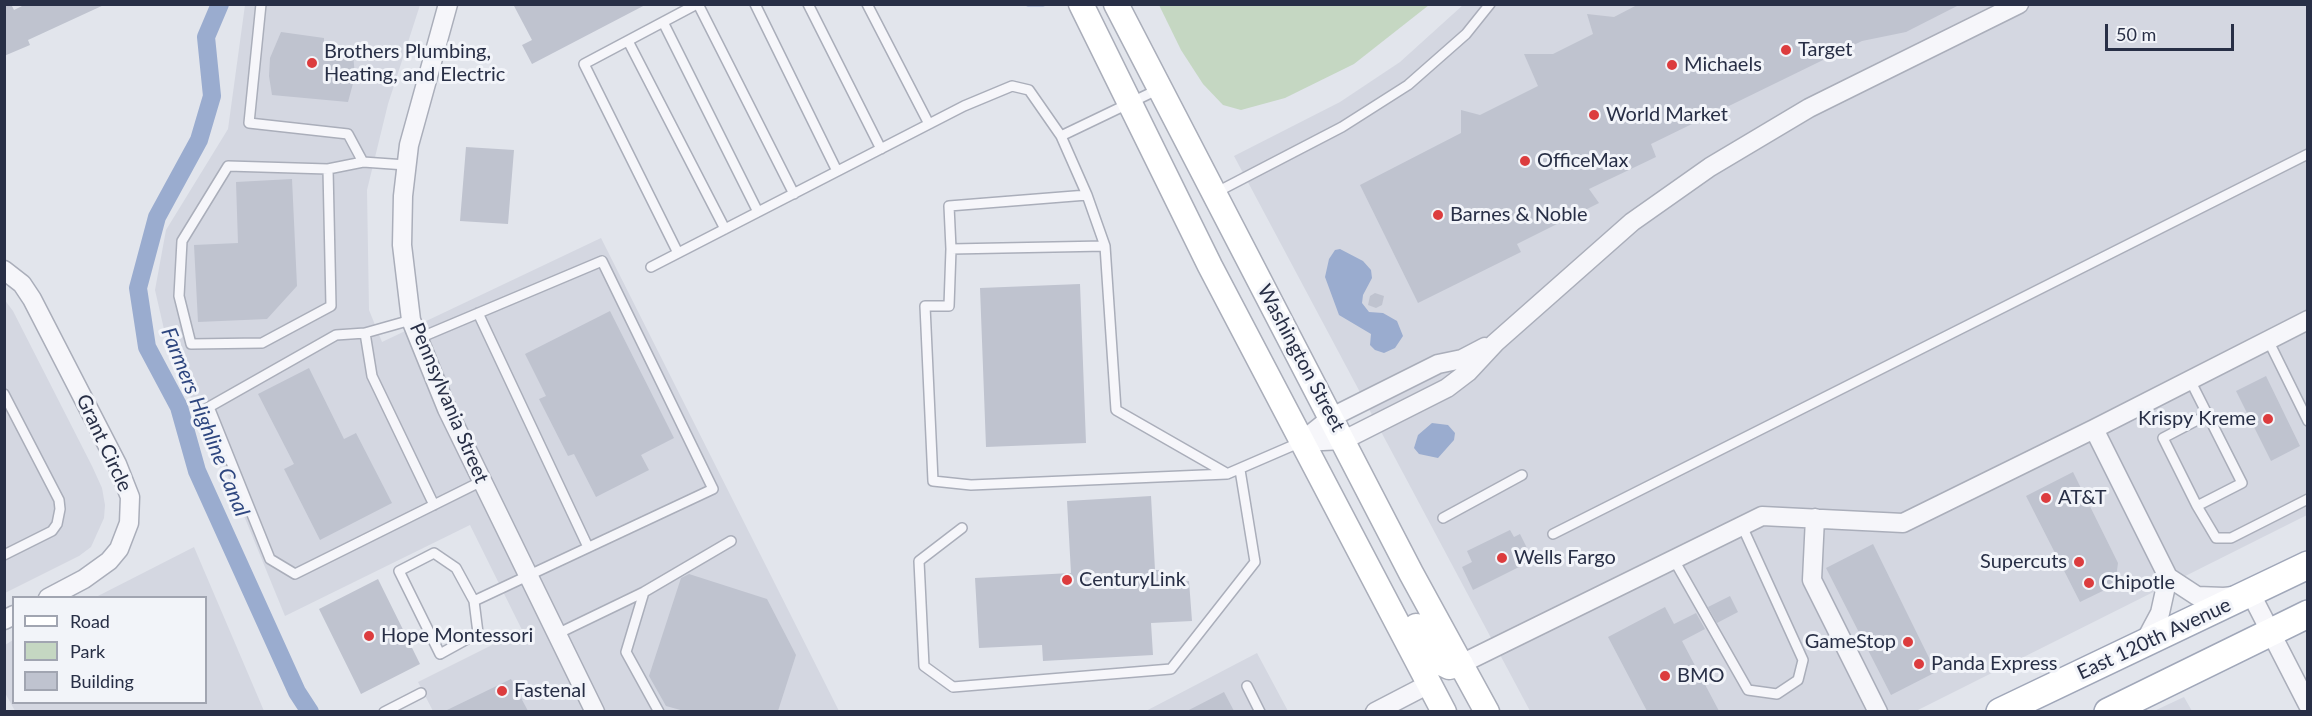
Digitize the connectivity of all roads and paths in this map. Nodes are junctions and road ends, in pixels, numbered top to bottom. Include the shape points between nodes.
1 (261, 4) edge
2 (448, 4) edge
3 (698, 4) edge
4 (755, 4) edge
5 (808, 4) edge
6 (867, 4) edge
7 (1081, 4) edge
8 (1116, 4) edge
9 (1490, 4) edge
10 (2019, 4) edge
11 (663, 22) junction
12 (628, 41) junction
13 (1159, 89) junction
14 (1129, 104) junction
15 (929, 124) junction
16 (1061, 136) junction
17 (881, 149) junction
18 (2307, 154) edge
19 (363, 162) junction
20 (406, 165) junction
21 (328, 169) junction
22 (837, 171) junction
23 (1214, 193) junction
24 (794, 194) junction
25 (1087, 195) junction
26 (758, 212) junction
27 (725, 229) junction
28 (1105, 246) junction
29 (951, 249) junction
30 (678, 253) junction
31 (651, 267) dead end
32 (4, 270) edge
33 (478, 314) junction
34 (411, 320) junction
35 (2307, 322) edge
36 (365, 333) junction
37 (417, 339) junction
38 (2268, 340) junction
39 (1495, 343) junction
40 (2190, 381) junction
41 (4, 394) edge
42 (2207, 415) junction
43 (1332, 417) junction
44 (2307, 421) edge
45 (2094, 429) junction
46 (1344, 440) junction
47 (1301, 442) junction
48 (1240, 470) junction
49 (1227, 474) junction
50 (1522, 475) dead end
51 (482, 481) junction
52 (2307, 499) edge
53 (434, 505) junction
54 (2197, 506) junction
55 (1443, 518) dead end
56 (1815, 518) junction
57 (1742, 526) junction
58 (962, 528) dead end
59 (1553, 534) dead end
60 (731, 541) dead end
61 (588, 547) junction
62 (1361, 553) junction
63 (4, 555) edge
64 (1674, 560) junction
65 (2307, 565) edge
66 (528, 575) junction
67 (2168, 577) junction
68 (644, 592) junction
69 (2252, 594) junction
70 (50, 596) edge
71 (474, 601) junction
72 (2307, 614) edge
73 (2271, 633) junction
74 (557, 634) junction
75 (2144, 643) junction
76 (1461, 664) junction
77 (1429, 684) junction
78 (1247, 686) dead end
79 (421, 693) dead end
80 (2307, 705) edge
81 (2004, 710) edge
82 (384, 711) edge
83 (595, 711) edge
84 (659, 711) edge
85 (1260, 711) edge
86 (1375, 711) edge
87 (1444, 711) edge
88 (1487, 711) edge
89 (1878, 711) edge
90 (2108, 711) edge

1 - 19 lane via 249,123 348,134
2 - 20 street, Pennsylvania Street via 414,122
3 - 11 lane
3 - 24 lane
4 - 22 lane
5 - 17 lane
6 - 15 lane
7 - 14 main road, Washington Street
8 - 13 main road, Washington Street
9 - 23 lane via 1466,34 1408,85 1342,127
10 - 39 street via 1809,108 1710,167 1632,222
11 - 12 lane
11 - 26 lane
12 - 27 lane
12 - 30 lane via 584,64
13 - 14 lane
13 - 23 main road, Washington Street
14 - 16 lane
14 - 47 main road, Washington Street
15 - 16 lane via 1012,86 1029,90
15 - 17 lane
16 - 25 lane
17 - 22 lane
18 - 59 lane
19 - 20 lane
19 - 21 lane
20 - 34 street, Pennsylvania Street via 402,245
21 - 21 lane via 228,166 182,241 179,296 191,344 262,343 331,306
22 - 24 lane
23 - 43 main road, Washington Street
24 - 26 lane
25 - 28 lane
25 - 29 lane via 949,206
26 - 27 lane
27 - 30 lane
28 - 29 lane
28 - 49 lane via 1116,410
29 - 49 lane via 949,306 925,306 933,481 970,484
30 - 31 lane
32 - 70 street, Grant Circle via 22,284 32,299 130,497 129,523 109,561
33 - 37 lane
33 - 61 lane
33 - 61 lane via 602,261 713,489
34 - 36 lane
34 - 37 street, Pennsylvania Street
35 - 38 street
36 - 53 lane via 372,376
36 - 53 lane via 336,335 209,407 270,559 296,574
37 - 51 street, Pennsylvania Street
38 - 40 street
38 - 44 lane
39 - 43 street via 1462,359 1438,364
39 - 46 street via 1447,388
40 - 42 lane
40 - 45 street
41 - 63 lane via 59,500 60,509 52,531
42 - 54 lane via 2163,438
42 - 54 lane via 2242,483
43 - 46 main road, Washington Street
43 - 47 street
45 - 56 street via 1904,523
45 - 67 street
46 - 47 street
46 - 76 main road, Washington Street
47 - 48 lane
47 - 62 main road, Washington Street
48 - 49 lane
48 - 58 lane via 1255,562 1171,669 953,687 924,666 919,561
50 - 55 lane
51 - 53 lane
51 - 66 street, Pennsylvania Street
52 - 54 lane via 2231,538 2216,538
56 - 57 street via 1762,516
56 - 89 street via 1812,580
57 - 64 street
57 - 64 lane via 1803,660 1798,680 1777,694 1748,690
60 - 68 lane
61 - 66 lane
62 - 76 main road via 1402,602 1437,661 1449,667
62 - 77 main road, Washington Street
64 - 76 street
65 - 69 main road, East 120th Avenue
66 - 71 lane
66 - 74 street, Pennsylvania Street
67 - 69 street via 2197,596
67 - 75 street via 2160,613
68 - 74 lane
68 - 84 lane via 626,652
69 - 73 street
69 - 75 main road, East 120th Avenue
71 - 71 lane via 456,568 434,553 399,571 440,654 478,633
72 - 73 main road
73 - 80 street
73 - 90 main road
74 - 83 street, Pennsylvania Street
75 - 81 main road, East 120th Avenue
76 - 88 main road, Washington Street
77 - 86 street
77 - 87 main road, Washington Street
78 - 85 lane
79 - 82 lane

